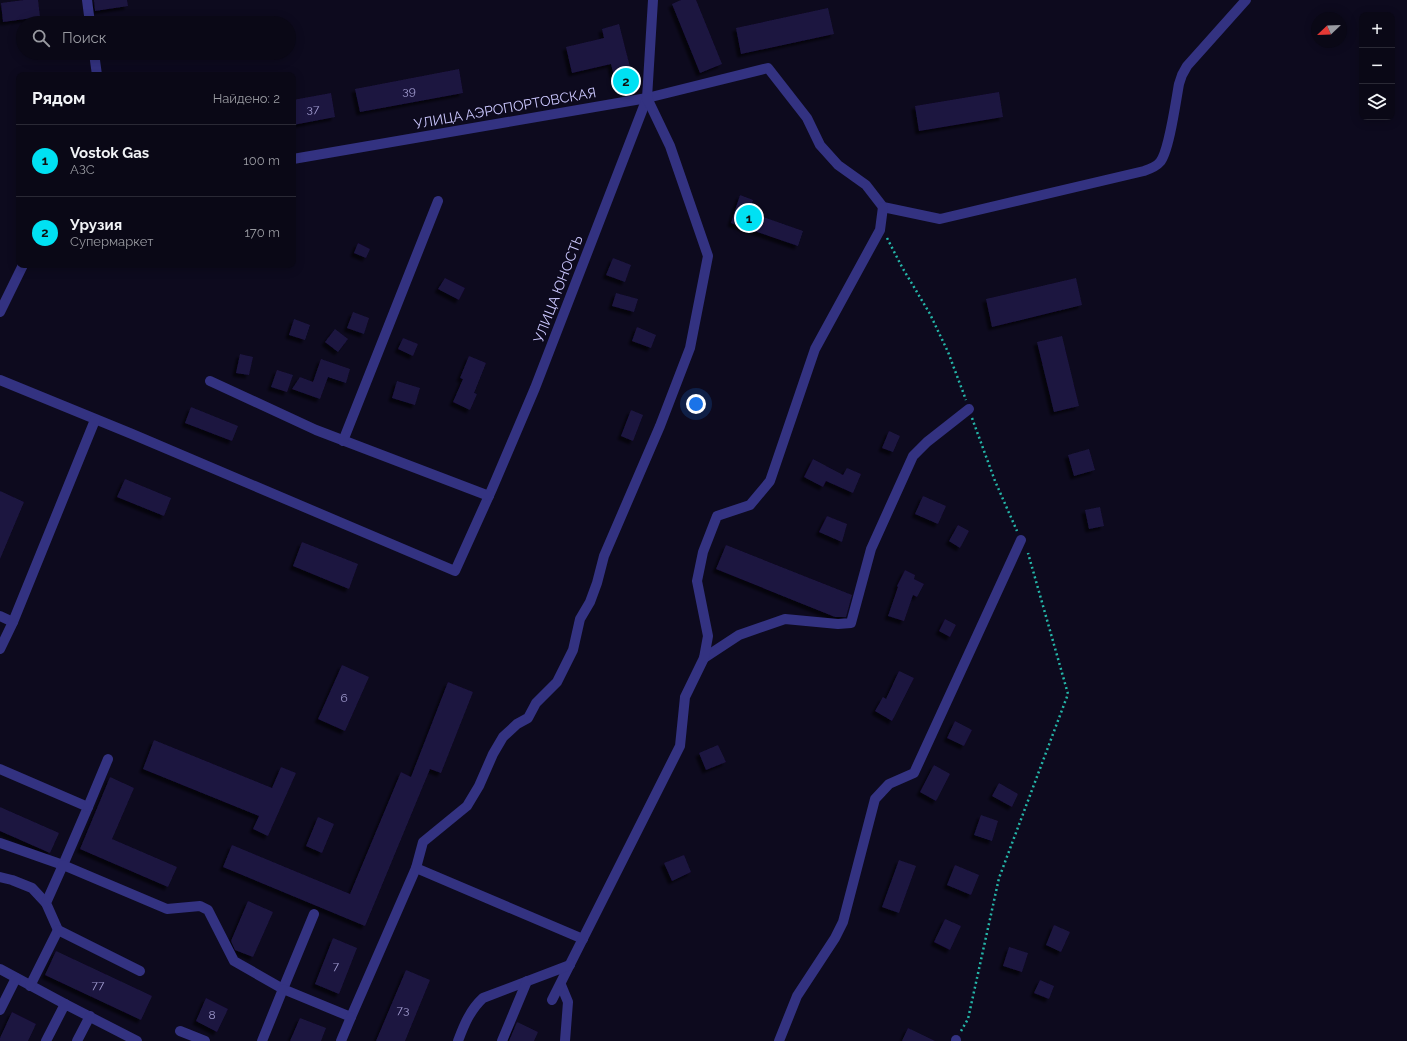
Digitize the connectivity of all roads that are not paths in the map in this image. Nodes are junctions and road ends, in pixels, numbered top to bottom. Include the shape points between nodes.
1 (87, 0) edge
2 (652, 0) edge
3 (1246, 0) edge
4 (89, 16) edge
5 (95, 60) edge
6 (97, 72) edge
7 (647, 98) junction
8 (296, 159) edge
9 (438, 200) dead end
10 (883, 207) junction
11 (22, 268) edge
12 (0, 312) edge
13 (0, 380) edge
14 (210, 381) dead end
15 (969, 409) road end
16 (96, 420) junction
17 (343, 441) junction
18 (490, 492) junction
19 (1021, 540) road end
20 (0, 616) edge
21 (13, 622) junction
22 (0, 650) edge
23 (704, 658) junction
24 (108, 759) dead end
25 (0, 769) edge
26 (88, 807) junction
27 (0, 843) edge
28 (63, 865) junction
29 (416, 868) junction
30 (0, 877) edge
31 (46, 903) junction
32 (314, 914) dead end
33 (58, 930) junction
34 (582, 939) junction
35 (570, 965) junction
36 (0, 969) edge
37 (140, 971) dead end
38 (16, 978) junction
39 (527, 981) junction
40 (561, 985) junction
41 (30, 986) junction
42 (283, 989) junction
43 (552, 1000) dead end
44 (65, 1004) junction
45 (0, 1010) edge
46 (90, 1016) junction
47 (351, 1017) junction
48 (180, 1031) dead end
49 (46, 1041) edge
50 (78, 1041) edge
51 (138, 1041) edge
52 (205, 1041) edge
53 (262, 1041) edge
54 (341, 1041) edge
55 (458, 1041) edge
56 (502, 1041) edge
57 (565, 1041) edge
58 (780, 1041) edge

1 - 4 street
2 - 7 street
3 - 10 street via 1182,74 1166,150 1161,162 1154,167 940,219
5 - 6 street
7 - 8 street, УЛИЦА АЭРОПОРТОВСКАЯ
7 - 10 street, УЛИЦА АЭРОПОРТОВСКАЯ via 768,68 807,118 820,145 838,165 866,185
7 - 18 street, УЛИЦА ЮНОСТЬ via 535,388
7 - 29 street via 670,146 708,256 690,348 660,426 604,556 590,602 580,619 573,650 557,682 536,703 528,718 503,736 467,806 423,842
9 - 17 street
10 - 23 street via 880,230 815,349 770,481 750,505 717,516 703,552 697,581 708,636
11 - 12 street
13 - 16 street
14 - 17 street
15 - 23 street via 913,456 871,549 851,623 785,619 739,635
16 - 18 street, УЛИЦА ЮНОСТЬ via 455,571
16 - 21 street
17 - 18 street
19 - 58 street via 914,772 889,784 875,799 843,922 836,938 797,996
20 - 21 street
21 - 22 street
23 - 34 street via 685,697 680,746
24 - 26 street
25 - 26 street
26 - 28 street
27 - 28 street
28 - 31 street
28 - 42 street via 167,909 200,906 208,910 234,961
29 - 34 street
29 - 47 street
30 - 31 street via 32,888
31 - 33 street
32 - 42 street
33 - 37 street
33 - 41 street
34 - 35 street
35 - 39 street
35 - 40 street
36 - 38 street
38 - 41 street
38 - 45 street
39 - 55 street via 483,998 475,1005
39 - 56 street
40 - 43 street
40 - 57 street via 568,1002
41 - 44 street
42 - 47 street
42 - 53 street
44 - 46 street
44 - 49 street
46 - 50 street
46 - 51 street
47 - 54 street
48 - 52 street

